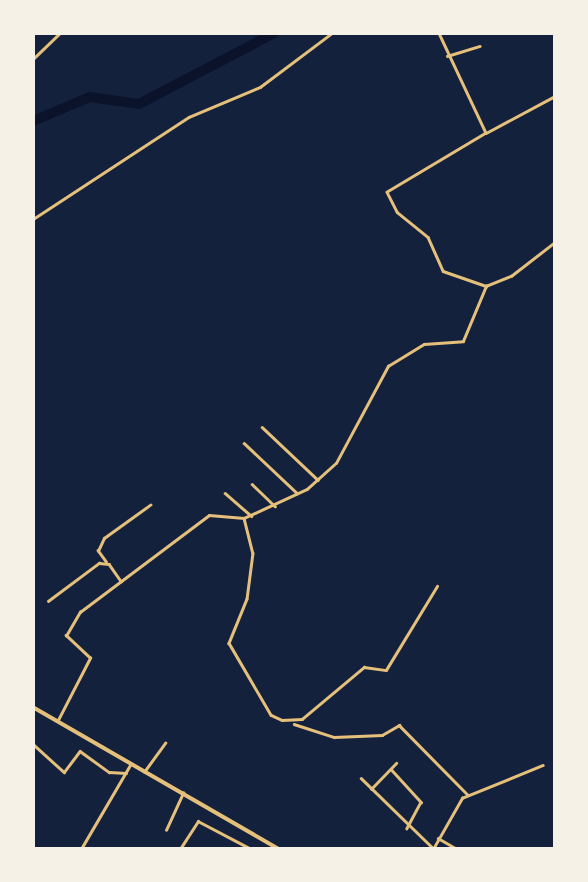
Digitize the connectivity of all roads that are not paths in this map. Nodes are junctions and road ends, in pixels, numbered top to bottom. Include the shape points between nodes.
1 (60, 33) edge
2 (332, 33) edge
3 (439, 33) edge
4 (480, 46) dead end
5 (447, 56) junction
6 (33, 59) edge
7 (555, 96) edge
8 (486, 133) junction
9 (33, 219) edge
10 (555, 242) edge
11 (486, 286) junction
12 (262, 427) dead end
13 (244, 443) dead end
14 (318, 480) junction
15 (252, 484) dead end
16 (225, 493) dead end
17 (299, 494) junction
18 (150, 505) dead end
19 (276, 506) junction
20 (251, 516) junction
21 (244, 518) junction
22 (106, 563) junction
23 (122, 582) junction
24 (437, 586) dead end
25 (48, 601) dead end
26 (33, 707) edge
27 (58, 720) junction
28 (294, 723) junction
29 (165, 743) dead end
30 (33, 744) edge
31 (396, 763) dead end
32 (131, 765) junction
33 (543, 765) dead end
34 (391, 769) junction
35 (144, 772) junction
36 (125, 773) junction
37 (361, 778) dead end
38 (371, 789) junction
39 (183, 793) junction
40 (468, 795) junction
41 (407, 828) junction
42 (166, 830) dead end
43 (438, 838) junction
44 (81, 849) edge
45 (180, 849) edge
46 (251, 849) edge
47 (279, 849) edge
48 (433, 849) edge
49 (457, 849) edge

1 - 6 street
2 - 9 street via 261,87 189,117
3 - 5 street
4 - 5 street
5 - 8 street
7 - 8 street
8 - 11 street via 387,192 397,212 428,237 443,271
10 - 11 street via 511,276
11 - 14 street via 463,341 424,344 388,366 336,463
12 - 14 street
13 - 17 street
14 - 17 street
15 - 19 street
16 - 20 street
17 - 19 street
18 - 22 street via 104,538 98,551
19 - 20 street
20 - 21 street
21 - 23 street via 209,515
21 - 28 street via 253,553 247,599 229,643 271,715
22 - 23 street
22 - 25 street
23 - 27 street via 80,612 65,632 90,658
24 - 28 street via 389,667 364,667
26 - 27 street
27 - 32 street
28 - 40 street via 334,737 382,735 399,725
29 - 35 street
30 - 36 street via 64,772 80,751 109,772
31 - 34 street
32 - 35 street
32 - 36 street
33 - 40 street
34 - 38 street
34 - 41 street via 421,802
35 - 39 street
36 - 44 street
37 - 38 street
38 - 41 street
39 - 42 street
39 - 47 street
40 - 43 street
41 - 48 street
43 - 48 street
43 - 49 street
45 - 46 street via 198,821

